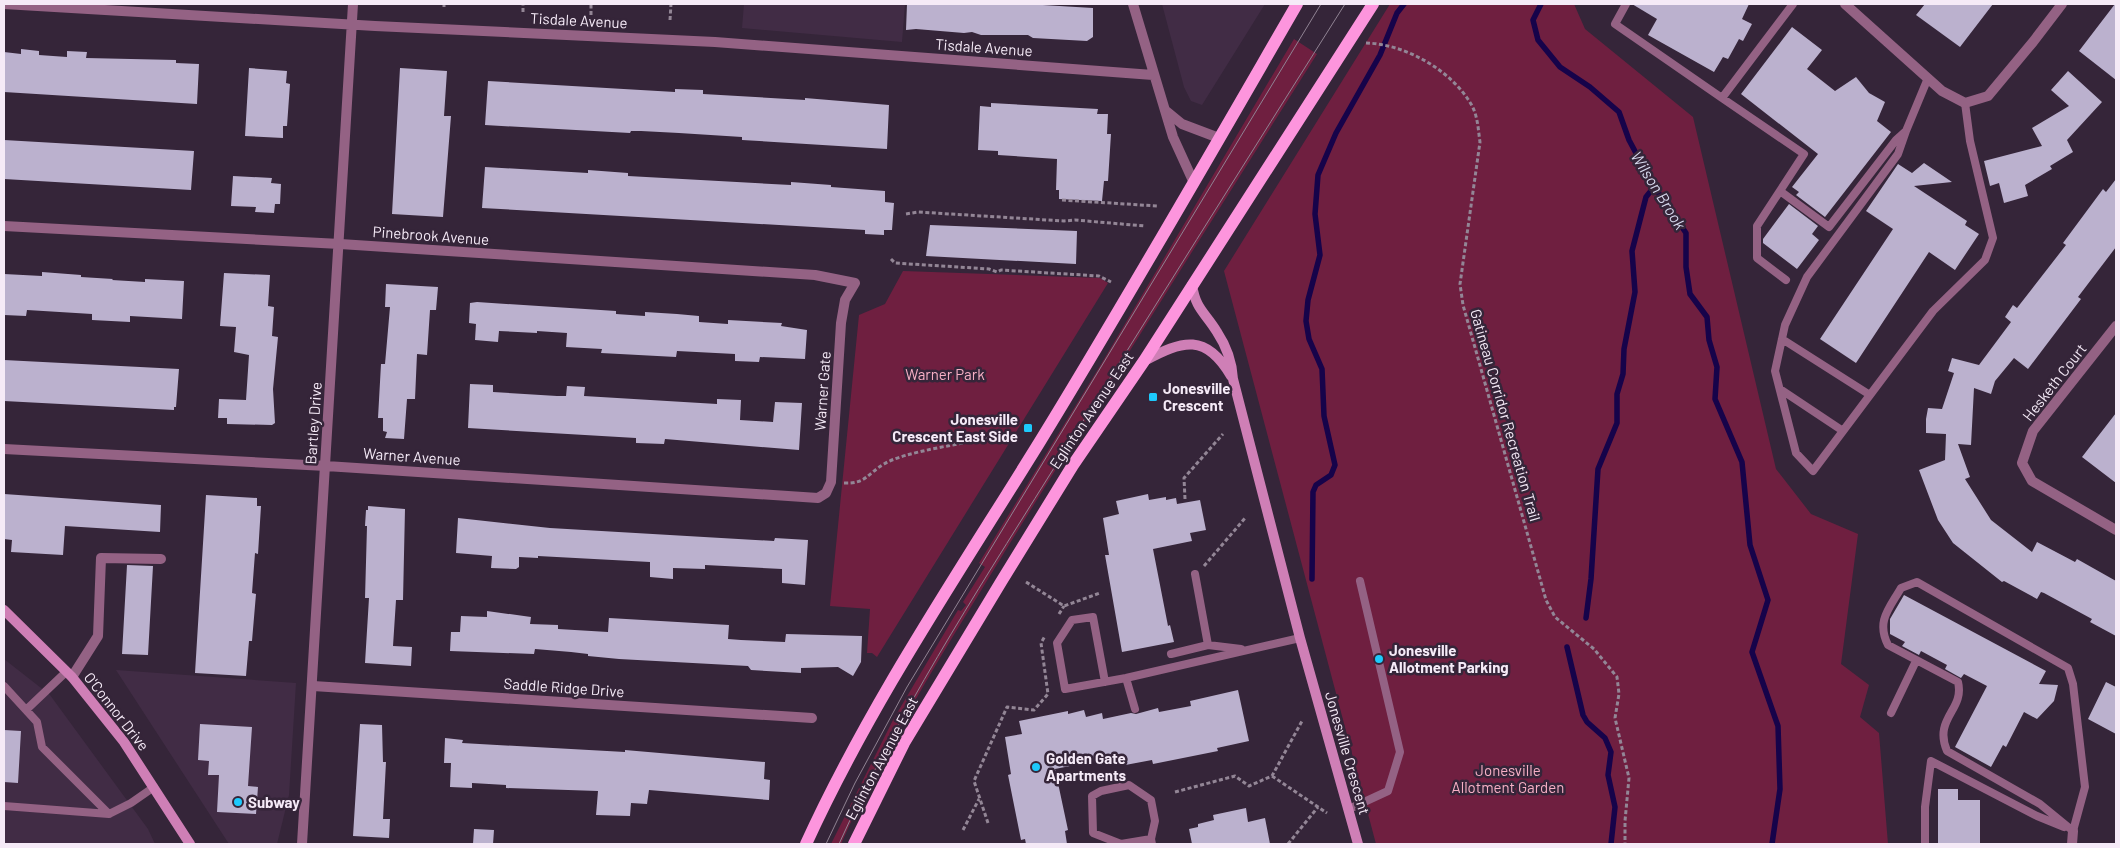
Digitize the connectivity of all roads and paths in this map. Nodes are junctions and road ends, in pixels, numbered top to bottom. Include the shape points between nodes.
1 (4, 4) edge
2 (353, 4) edge
3 (523, 4) edge
4 (591, 4) edge
5 (671, 4) edge
6 (1133, 4) edge
7 (1297, 4) edge
8 (1373, 4) edge
9 (1626, 4) edge
10 (1793, 4) edge
11 (1800, 4) edge
12 (1845, 4) edge
13 (2062, 4) edge
14 (523, 12) dead end
15 (591, 15) dead end
16 (670, 20) dead end
17 (352, 24) junction
18 (1348, 44) junction
19 (1153, 75) junction
20 (1928, 78) junction
21 (1722, 98) junction
22 (1965, 103) junction
23 (1165, 110) junction
24 (1906, 131) junction
25 (1219, 138) junction
26 (1194, 183) junction
27 (1780, 191) junction
28 (1062, 200) dead end
29 (1157, 206) dead end
30 (906, 214) dead end
31 (4, 226) edge
32 (1145, 226) dead end
33 (340, 244) junction
34 (892, 259) dead end
35 (1786, 280) dead end
36 (1111, 282) dead end
37 (854, 283) joint
38 (1192, 285) junction
39 (2116, 326) edge
40 (1782, 339) junction
41 (1144, 361) junction
42 (1233, 380) junction
43 (1780, 389) junction
44 (1870, 395) junction
45 (1843, 430) junction
46 (1223, 434) dead end
47 (1015, 441) dead end
48 (4, 449) edge
49 (326, 466) junction
50 (831, 482) junction
51 (1185, 499) dead end
52 (1246, 517) dead end
53 (2116, 530) edge
54 (161, 559) dead end
55 (1195, 574) joint
56 (1360, 580) dead end
57 (1026, 582) dead end
58 (1100, 593) dead end
59 (1064, 606) junction
60 (4, 610) edge
61 (1054, 621) dead end
62 (1050, 628) dead end
63 (1300, 638) junction
64 (1208, 645) junction
65 (1246, 649) junction
66 (1171, 654) dead end
67 (1916, 660) junction
68 (69, 675) junction
69 (1126, 678) junction
70 (1105, 682) junction
71 (4, 686) edge
72 (313, 686) junction
73 (1135, 709) dead end
74 (26, 710) junction
75 (1891, 714) dead end
76 (812, 718) dead end
77 (1302, 721) dead end
78 (1272, 776) junction
79 (154, 787) junction
80 (1175, 792) dead end
81 (980, 798) junction
82 (4, 806) edge
83 (1318, 807) junction
84 (1349, 810) junction
85 (1327, 813) dead end
86 (108, 814) junction
87 (988, 822) dead end
88 (963, 830) dead end
89 (2073, 831) junction
90 (1151, 842) edge
91 (190, 844) edge
92 (302, 844) edge
93 (806, 844) edge
94 (854, 844) edge
95 (1288, 844) edge
96 (1358, 844) edge
97 (1625, 844) edge
98 (1925, 844) edge
99 (2072, 844) edge

1 - 17 street, Tisdale Avenue
2 - 17 street, Bartley Drive
3 - 14 path
4 - 15 path
5 - 16 path
6 - 19 street
7 - 25 main road, Eglinton Avenue East
8 - 18 main road, Eglinton Avenue East
9 - 21 lane via 1615,24
10 - 11 lane
10 - 21 lane
12 - 20 street
13 - 22 street via 1988,96
17 - 19 street, Tisdale Avenue via 715,42
17 - 33 street, Bartley Drive
18 - 38 main road, Eglinton Avenue East
18 - 97 path, Gatineau Corridor Recreation Trail via 1380,44 1432,65 1454,83 1471,104 1477,120 1480,142 1460,284 1463,305 1546,600 1555,617 1594,649 1617,677 1619,694 1615,718 1630,778
19 - 23 street
20 - 22 street via 1942,91
20 - 24 lane
21 - 27 lane via 1804,154
22 - 44 lane via 1970,141 1993,238 1985,260 1933,311
23 - 25 street via 1182,124
23 - 26 street via 1173,137
24 - 27 lane via 1829,227
24 - 40 lane via 1898,154 1807,277
25 - 26 main road, Eglinton Avenue East
26 - 93 main road, Eglinton Avenue East via 1090,360 883,697 840,772
27 - 35 lane via 1758,226 1757,258
28 - 29 path
30 - 32 path via 918,212
31 - 33 street, Pinebrook Avenue
33 - 37 street, Pinebrook Avenue via 815,275
33 - 49 street, Bartley Drive
34 - 36 path via 895,263 997,272 1098,276
37 - 50 street, Warner Gate via 845,300 841,322
38 - 41 main road, Eglinton Avenue East
38 - 42 street, Jonesville Crescent via 1195,302 1228,353
39 - 53 street, Hesketh Court via 2033,431 2022,463 2032,480
40 - 43 lane via 1775,371
40 - 44 lane
41 - 42 street, Jonesville Crescent via 1175,346 1203,346 1214,352
41 - 94 main road, Eglinton Avenue East via 1073,465 913,726
42 - 63 street, Jonesville Crescent
43 - 45 lane
43 - 45 lane via 1796,453 1813,471
44 - 45 lane
46 - 51 path via 1184,478
47 - 50 path via 1004,436 992,437 884,463 866,479 855,483
48 - 49 street, Warner Avenue
49 - 50 street, Warner Avenue via 818,498 826,493
49 - 72 street, Bartley Drive
52 - 55 path
54 - 68 street via 101,558 98,636
55 - 64 lane
56 - 84 lane via 1400,752 1388,792
57 - 59 path
58 - 59 path
59 - 61 path
60 - 68 street, O'Connor Drive
62 - 81 path via 1040,643 1048,694 1034,710 1007,707 974,781
63 - 65 lane
63 - 84 street, Jonesville Crescent
64 - 65 lane
64 - 66 lane
65 - 69 lane
67 - 75 lane
67 - 89 lane via 1958,682 1959,697 1943,727 1942,739 1947,751 2040,804
67 - 89 lane via 1888,645 1883,636 1882,621 1901,588 1917,582 2068,668 2085,787
68 - 74 lane
68 - 79 street, O'Connor Drive via 124,742
69 - 70 lane
69 - 73 lane
70 - 70 lane via 1065,689 1057,643 1072,620 1093,617
71 - 74 lane
72 - 76 street, Saddle Ridge Drive
72 - 92 street, Bartley Drive
74 - 86 lane via 37,722 42,747
77 - 78 path
78 - 80 path via 1249,786 1235,776
78 - 83 path
79 - 86 lane
79 - 91 street, O'Connor Drive
81 - 87 path
81 - 88 path
82 - 86 lane
83 - 85 path
83 - 95 path
84 - 96 street, Jonesville Crescent
89 - 98 lane via 2037,816 1932,761 1925,807
89 - 99 street
90 - 90 lane via 1156,821 1151,800 1130,785 1092,796 1093,833 1121,844

